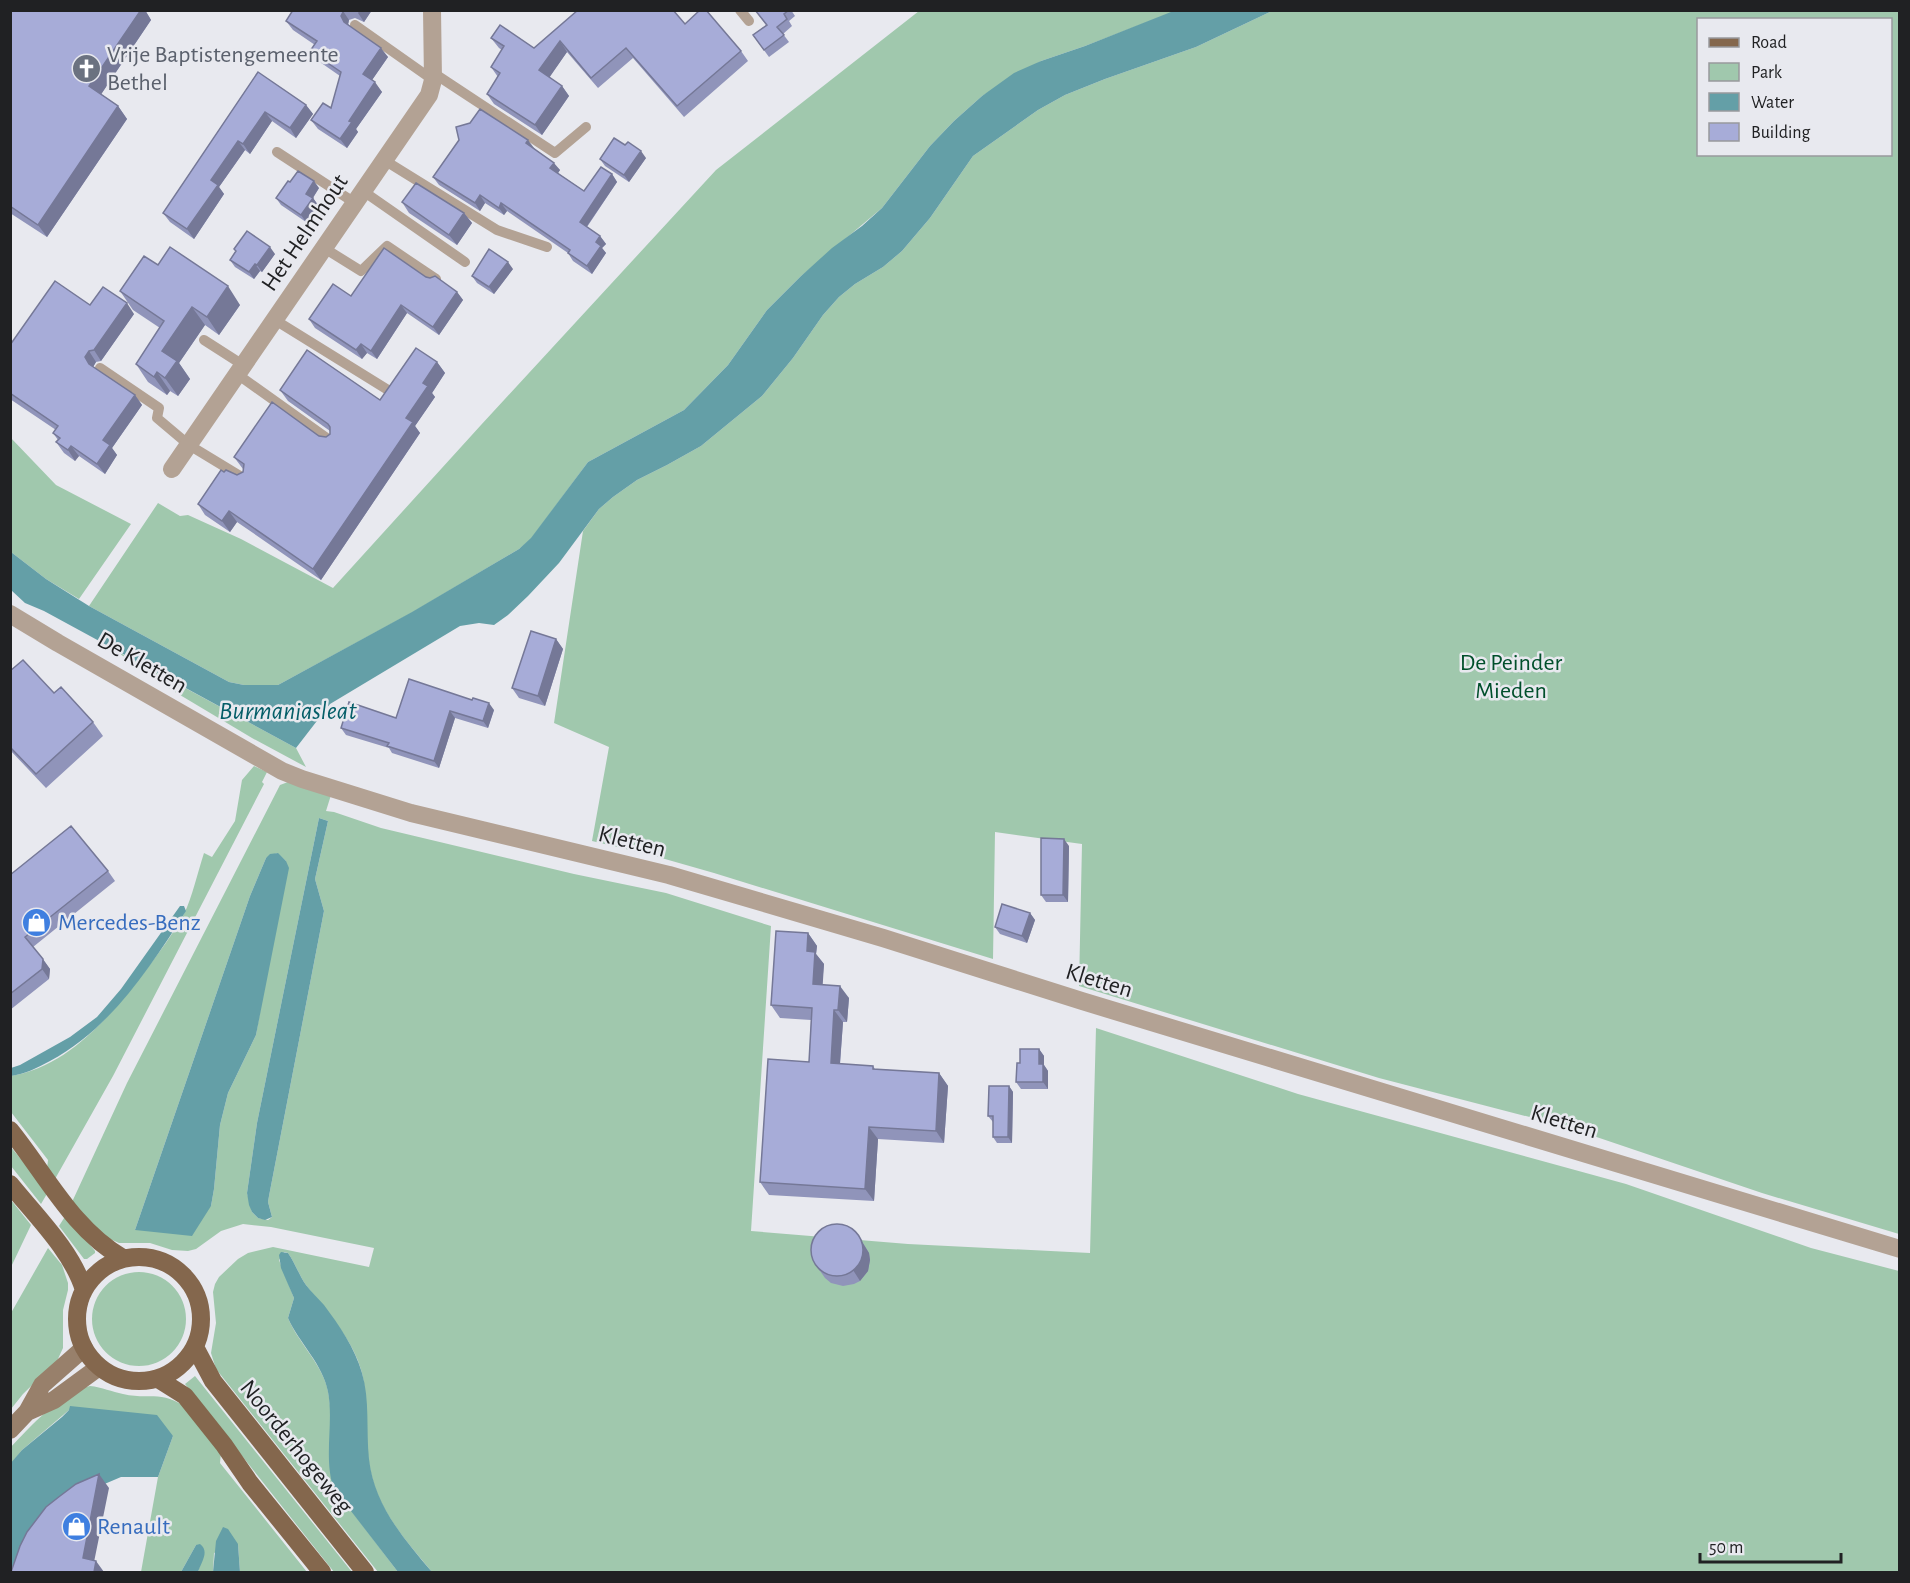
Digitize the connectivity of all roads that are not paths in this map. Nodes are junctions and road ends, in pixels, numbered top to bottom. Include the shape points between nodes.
1 (432, 10) edge
2 (740, 10) edge
3 (749, 21) dead end
4 (355, 25) dead end
5 (433, 76) junction
6 (586, 127) dead end
7 (277, 152) dead end
8 (384, 160) junction
9 (359, 197) junction
10 (547, 247) edge
11 (324, 248) junction
12 (465, 262) dead end
13 (436, 279) edge
14 (275, 320) junction
15 (204, 340) edge
16 (100, 368) edge
17 (240, 370) junction
18 (388, 390) edge
19 (331, 441) edge
20 (189, 444) junction
21 (172, 469) dead end
22 (245, 478) edge
23 (10, 614) edge
24 (282, 771) joint
25 (10, 1130) edge
26 (10, 1184) edge
27 (1899, 1249) edge
28 (123, 1258) junction
29 (84, 1290) junction
30 (195, 1347) junction
31 (84, 1348) junction
32 (99, 1366) junction
33 (158, 1379) junction
34 (27, 1412) junction
35 (10, 1430) edge
36 (321, 1572) edge
37 (365, 1572) edge

1 - 5 street, Het Helmhout
2 - 3 lane
4 - 5 lane
5 - 6 lane via 555,153
5 - 8 street, Het Helmhout via 429,94
7 - 9 lane
8 - 9 street, Het Helmhout
8 - 10 lane via 497,230
9 - 11 street, Het Helmhout
9 - 12 lane
11 - 13 lane via 361,271 387,246
11 - 14 street, Het Helmhout
14 - 17 street, Het Helmhout
14 - 18 lane
15 - 17 lane
16 - 20 lane via 159,408 157,418
17 - 19 lane
17 - 20 street, Het Helmhout
20 - 21 street, Het Helmhout
20 - 22 lane
23 - 24 street, De Kletten
24 - 27 street, Kletten via 411,813 669,876 871,935
25 - 28 main road via 94,1239
26 - 29 main road via 70,1258
28 - 29 main road via 93,1276
28 - 30 main road via 142,1256 160,1260 187,1278 201,1309 201,1329
29 - 31 main road via 77,1309 77,1329
30 - 33 main road via 186,1361
30 - 37 main road, Noorderhogeweg via 213,1381
31 - 32 main road
31 - 34 main road via 42,1385
32 - 33 main road via 127,1380
32 - 34 main road via 54,1400
33 - 36 main road via 185,1396
34 - 35 main road

